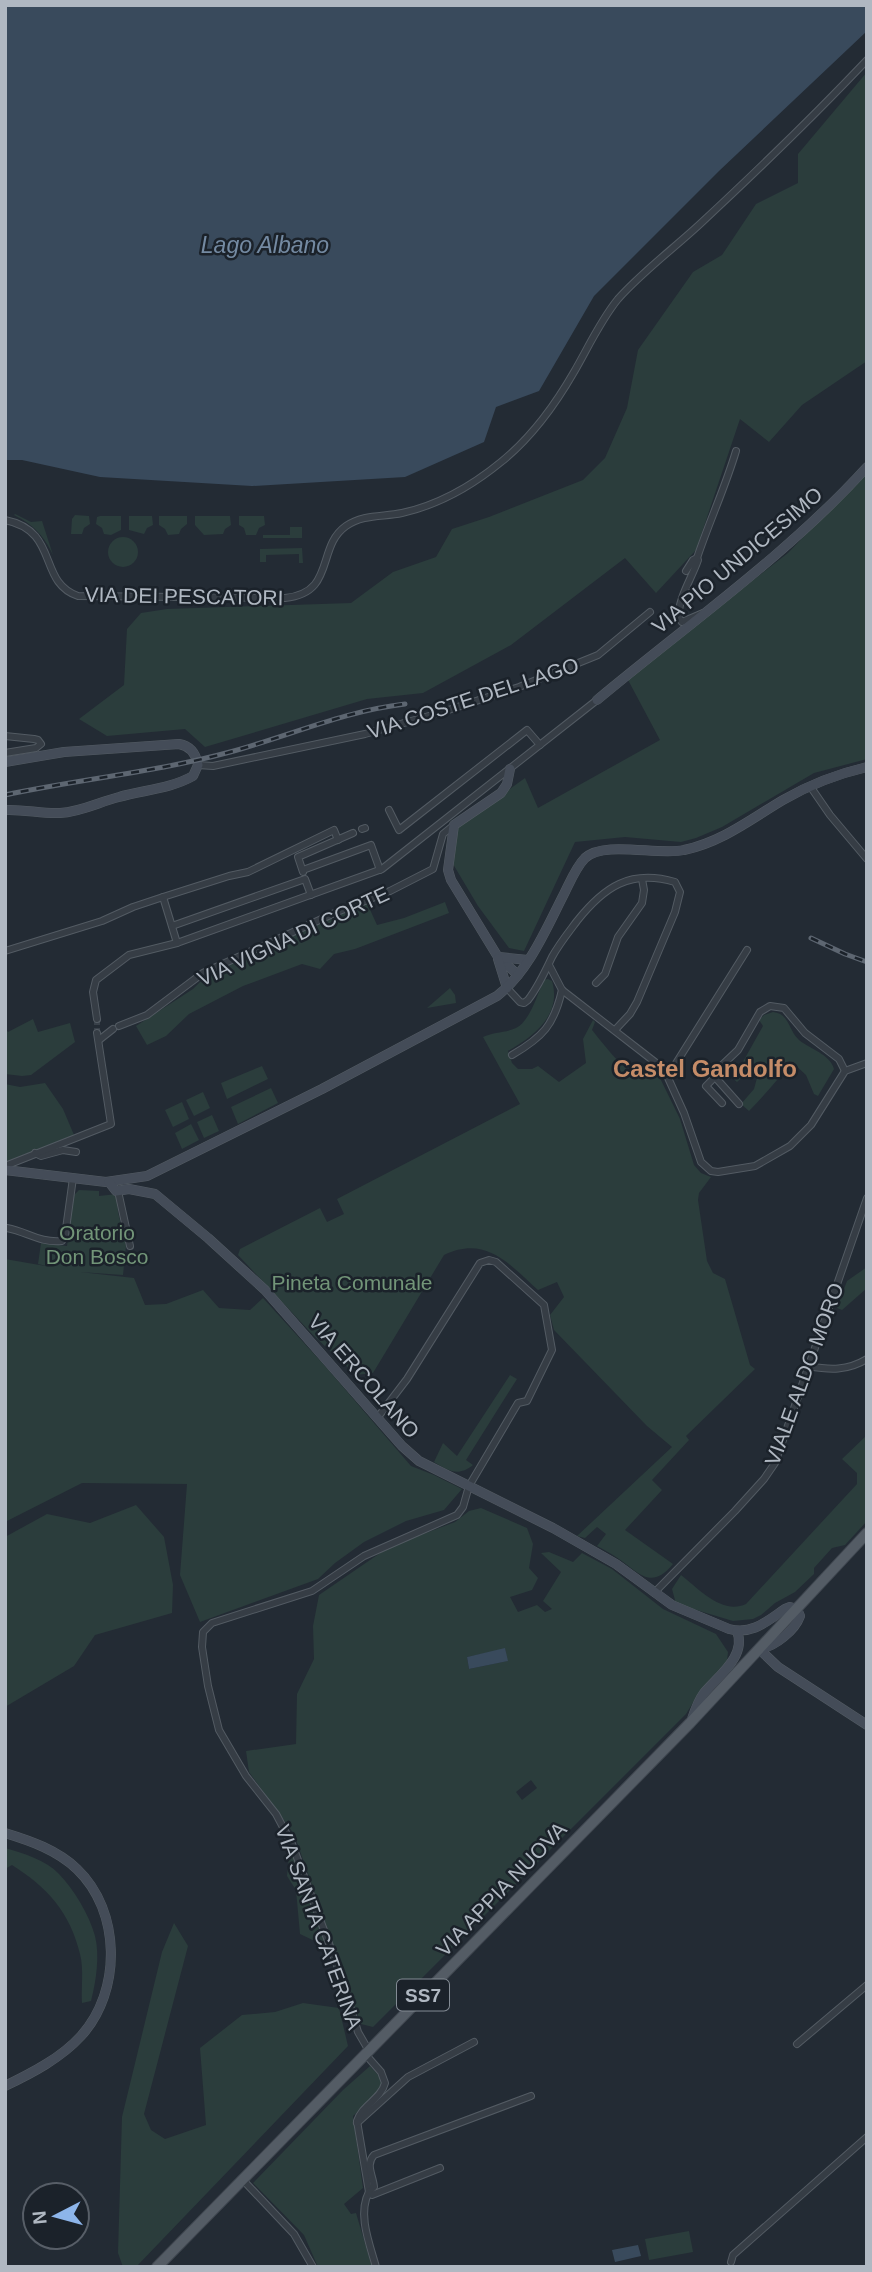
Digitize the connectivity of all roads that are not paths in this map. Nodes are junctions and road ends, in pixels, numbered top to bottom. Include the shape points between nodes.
1 (867, 60) edge
2 (736, 451) dead end
3 (867, 467) edge
4 (5, 520) edge
5 (697, 558) junction
6 (686, 571) dead end
7 (650, 612) dead end
8 (703, 613) junction
9 (597, 700) joint
10 (5, 736) edge
11 (540, 745) junction
12 (5, 752) edge
13 (5, 762) edge
14 (198, 765) junction
15 (867, 767) edge
16 (510, 769) junction
17 (810, 786) junction
18 (5, 810) edge
19 (389, 810) dead end
20 (454, 825) junction
21 (353, 833) dead end
22 (338, 840) junction
23 (867, 859) edge
24 (303, 870) junction
25 (380, 870) junction
26 (305, 878) junction
27 (642, 879) junction
28 (311, 895) junction
29 (163, 897) junction
30 (245, 900) junction
31 (251, 916) junction
32 (173, 926) junction
33 (177, 943) junction
34 (747, 950) dead end
35 (5, 951) edge
36 (498, 957) junction
37 (528, 960) junction
38 (549, 965) junction
39 (518, 975) junction
40 (596, 983) dead end
41 (507, 988) junction
42 (562, 990) junction
43 (97, 1019) tunnel mouth
44 (615, 1030) junction
45 (512, 1055) dead end
46 (867, 1063) edge
47 (845, 1071) junction
48 (668, 1076) junction
49 (715, 1077) junction
50 (722, 1103) dead end
51 (739, 1104) dead end
52 (76, 1152) dead end
53 (35, 1153) junction
54 (5, 1168) edge
55 (73, 1178) junction
56 (109, 1182) junction
57 (118, 1191) junction
58 (867, 1198) edge
59 (8, 1228) dead end
60 (130, 1246) dead end
61 (867, 1359) edge
62 (808, 1366) junction
63 (378, 1417) junction
64 (469, 1486) junction
65 (867, 1533) edge
66 (654, 1593) junction
67 (797, 1609) junction
68 (733, 1630) junction
69 (760, 1649) junction
70 (690, 1723) junction
71 (867, 1725) edge
72 (5, 1833) edge
73 (867, 1985) edge
74 (474, 2042) dead end
75 (797, 2044) dead end
76 (367, 2053) junction
77 (5, 2086) edge
78 (531, 2095) dead end
79 (357, 2123) junction
80 (867, 2137) edge
81 (440, 2168) dead end
82 (243, 2179) junction
83 (369, 2192) junction
84 (731, 2262) dead end
85 (157, 2267) edge
86 (313, 2267) edge
87 (376, 2267) edge

1 - 4 street, VIA DEI PESCATORI via 771,158 632,284 599,327 555,402 510,455 457,491 401,513 366,517 345,526 315,584 304,593 285,598 78,596 57,581 37,536
2 - 5 street
3 - 8 street, VIA PIO UNDICESIMO via 822,514
5 - 6 street
5 - 8 street via 678,615 682,622
7 - 14 street, VIA COSTE DEL LAGO via 598,655 507,691 365,734 213,766
8 - 9 street, VIA PIO UNDICESIMO
9 - 11 street
10 - 12 street via 41,744
11 - 16 street
11 - 19 street via 527,730 399,830
13 - 14 street via 64,751 179,744 194,752
14 - 18 street via 193,776 175,784 78,810
15 - 17 street
16 - 20 street via 501,793
16 - 25 street
17 - 23 street
17 - 37 street via 734,831 696,847 675,852 591,854 576,871
20 - 36 street via 448,870
20 - 53 street, VIA VIGNA DI CORTE via 443,834 433,869 202,972 147,1014 98,1037 111,1124
21 - 22 street
22 - 24 street via 298,858
22 - 29 street via 334,830 248,872
24 - 25 street via 370,845
24 - 26 street
25 - 28 street
26 - 28 street
26 - 30 street
27 - 38 street via 618,883 597,898
27 - 40 street via 642,903 621,932 605,974
27 - 44 street via 675,882 679,899 637,1002
28 - 31 street
29 - 32 street
29 - 35 street
30 - 31 street
30 - 32 street
31 - 33 street
32 - 33 street
33 - 43 street via 129,955 101,974 94,984
34 - 48 street
36 - 37 street
36 - 39 street
36 - 41 street
37 - 39 street
38 - 41 street via 526,1002 520,1002
38 - 42 street
39 - 41 street
41 - 56 street via 482,1006 147,1175
42 - 44 street
42 - 45 street via 545,1031
44 - 48 street
46 - 47 street
47 - 48 street via 811,1125 790,1146 765,1161 718,1172 706,1169 701,1161
47 - 49 street via 836,1057 777,1005 760,1012 738,1050
49 - 50 street via 706,1086
49 - 51 street
52 - 53 street
53 - 54 street
54 - 55 street
55 - 56 street
55 - 59 street via 62,1241 34,1238
56 - 57 street
57 - 60 street
57 - 63 street, VIA ERCOLANO via 137,1189 155,1194 208,1238 265,1290
58 - 62 street, VIALE ALDO MORO
61 - 62 street via 840,1369
62 - 66 street, VIALE ALDO MORO via 770,1471
63 - 64 street, VIA ERCOLANO via 415,1458
63 - 64 street via 478,1265 492,1260 544,1305 552,1350 527,1401 518,1403
64 - 66 street, VIA ERCOLANO via 616,1564
64 - 76 street, VIA SANTA CATERINA via 464,1507 450,1518 364,1556 312,1591 212,1623 202,1634 205,1673 219,1730 292,1844
65 - 67 main road, VIA APPIA NUOVA / SS7
66 - 68 street, VIA ERCOLANO
67 - 68 street via 788,1608 758,1628
67 - 69 main road, VIA APPIA NUOVA / SS7
68 - 70 street via 740,1641 736,1654 701,1698
69 - 70 main road, VIA APPIA NUOVA / SS7
69 - 71 street via 778,1667
70 - 76 main road, VIA APPIA NUOVA / SS7
72 - 77 street via 51,1850 83,1875 102,1908 111,1962 105,1997 84,2033 54,2059
73 - 75 street
74 - 79 street via 408,2077
76 - 79 street via 386,2083
76 - 82 main road, VIA APPIA NUOVA / SS7
78 - 83 street via 374,2155 369,2166 374,2187
79 - 83 street
80 - 84 street via 733,2255
81 - 83 street
82 - 85 main road, VIA APPIA NUOVA / SS7
82 - 86 street via 294,2234
83 - 87 street via 364,2214

